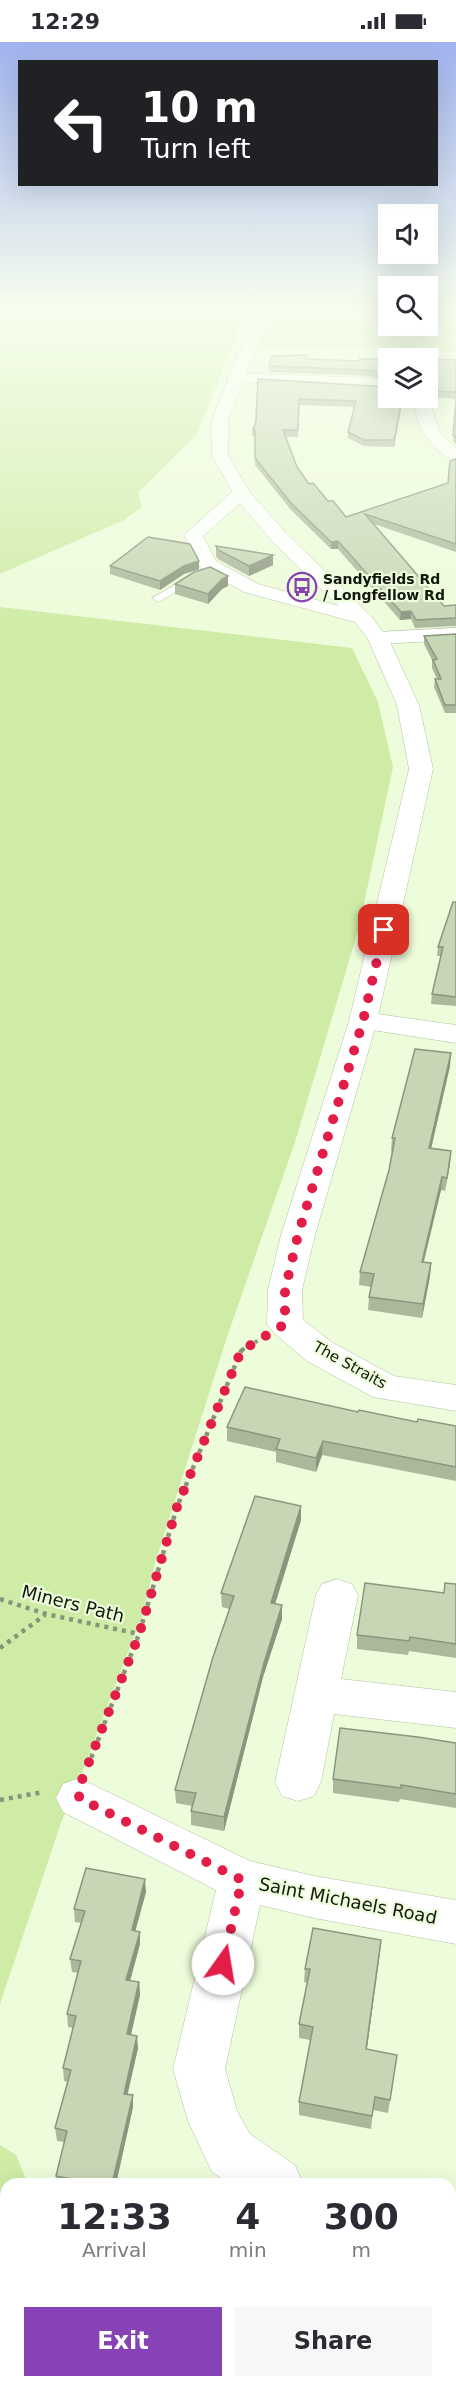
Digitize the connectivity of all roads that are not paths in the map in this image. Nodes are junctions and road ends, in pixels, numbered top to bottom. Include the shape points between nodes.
1 (221, 416) edge
2 (424, 416) edge
3 (456, 455) edge
4 (241, 493) junction
5 (216, 569) junction
6 (158, 598) dead end
7 (370, 628) junction
8 (456, 634) edge
9 (363, 1021) junction
10 (456, 1034) edge
11 (456, 1398) edge
12 (336, 1595) dead end
13 (317, 1694) junction
14 (456, 1710) edge
15 (298, 1782) dead end
16 (79, 1798) road end
17 (242, 1880) junction
18 (456, 1922) edge
19 (268, 2178) edge

1 - 4 street via 220,455
2 - 3 street via 434,439
4 - 5 street via 193,535 208,565
4 - 7 street
5 - 6 lane via 189,578
5 - 7 street via 251,588
7 - 8 street
7 - 9 street via 408,705 421,769
9 - 10 street
9 - 11 street, The Straits via 298,1235 285,1290 285,1324 320,1352 386,1388
12 - 13 street
13 - 14 street
13 - 15 street
16 - 17 street, Saint Michaels Road
17 - 18 street, Saint Michaels Road
17 - 19 street via 199,2069 214,2121 231,2152

